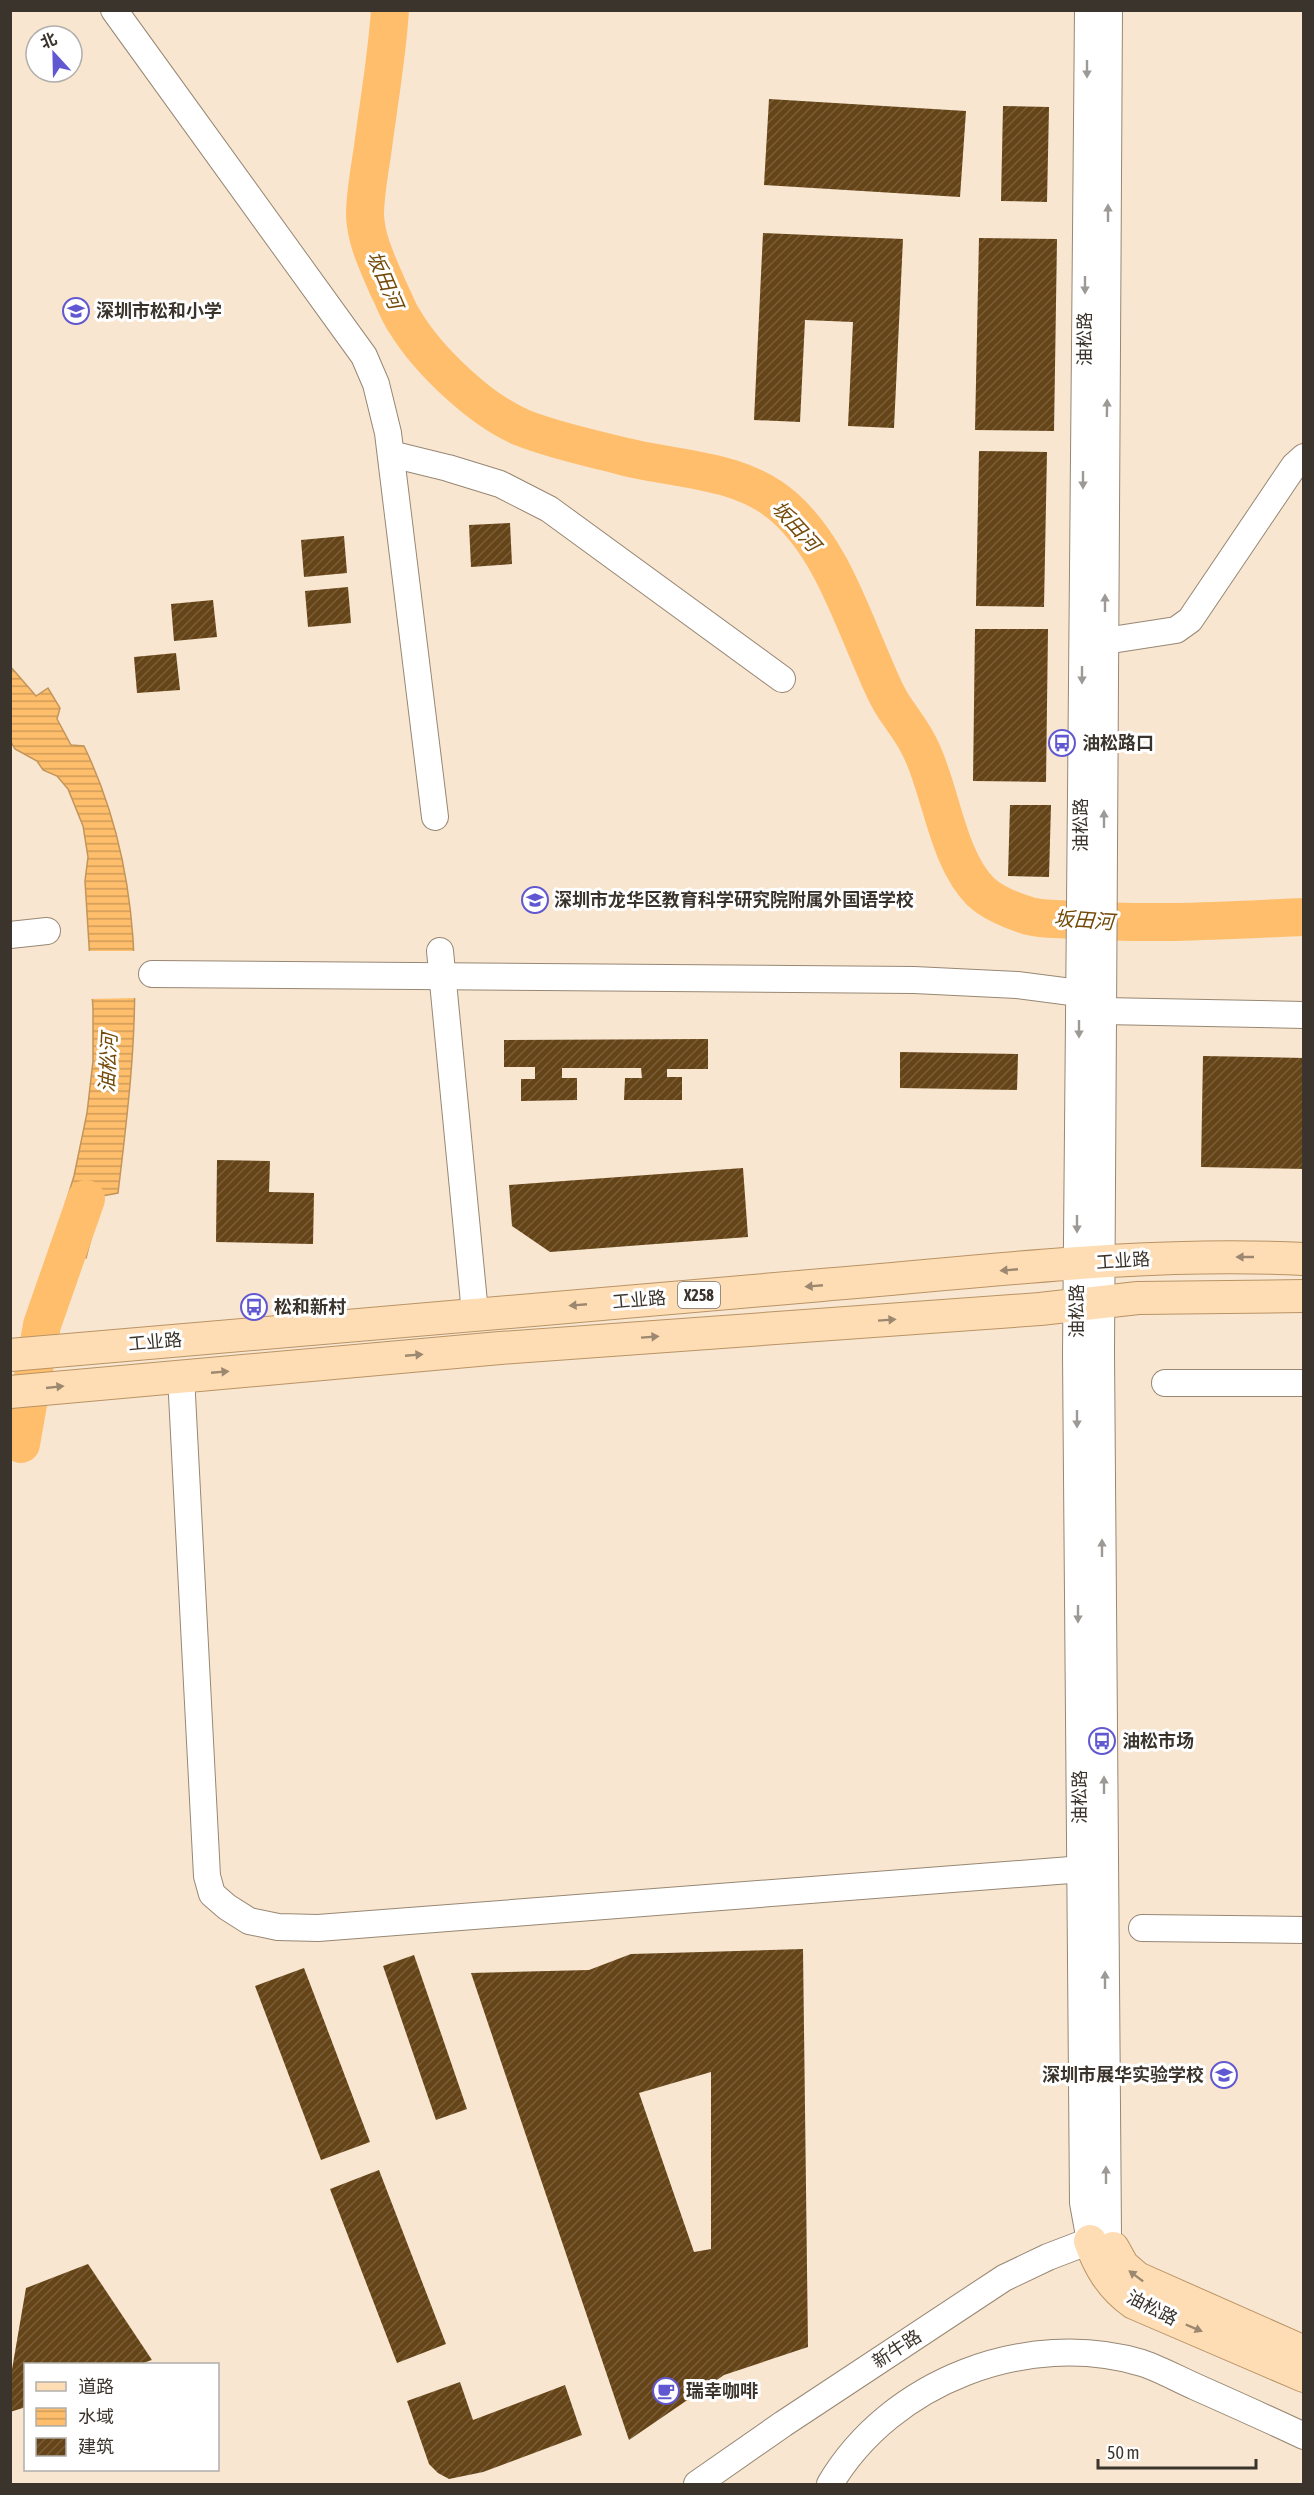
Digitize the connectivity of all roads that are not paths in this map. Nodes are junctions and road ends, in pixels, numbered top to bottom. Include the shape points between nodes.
1 (114, 10) edge
2 (1088, 10) edge
3 (1109, 10) edge
4 (391, 454) junction
5 (1304, 456) edge
6 (1105, 640) junction
7 (782, 679) dead end
8 (435, 817) dead end
9 (1092, 876) junction
10 (47, 931) dead end
11 (10, 934) edge
12 (441, 964) junction
13 (152, 974) dead end
14 (1087, 980) junction
15 (1103, 1011) junction
16 (1304, 1015) edge
17 (1304, 1259) edge
18 (1089, 1263) junction
19 (1304, 1296) edge
20 (1089, 1304) junction
21 (476, 1313) junction
22 (10, 1356) edge
23 (181, 1376) junction
24 (1165, 1383) dead end
25 (1304, 1383) edge
26 (10, 1392) edge
27 (1092, 1869) junction
28 (1142, 1928) dead end
29 (1304, 1929) edge
30 (1099, 2237) junction
31 (1304, 2352) edge
32 (1304, 2376) edge
33 (1304, 2436) edge
34 (697, 2484) edge
35 (830, 2484) edge

1 - 4 street via 364,356 383,409
2 -> 9 street, 油松路
6 -> 3 street, 油松路
4 - 7 street via 500,484 549,509
4 - 8 street
5 - 6 street via 1293,466 1190,620 1166,632
9 -> 6 street, 油松路
9 - 14 street, 油松路
10 - 11 street
12 - 13 street
12 - 14 street via 1017,985
12 - 21 street
14 - 15 street, 油松路
14 -> 18 street, 油松路
15 - 16 street
15 - 18 street, 油松路
17 -> 18 main road, 工业路 / X258 via 1248,1256
18 - 20 street, 油松路
18 -> 21 main road, 工业路 / X258
19 - 20 main road, 工业路 / X258 via 1138,1298
23 -> 20 main road, 工业路 / X258
20 - 27 street, 油松路
21 - 22 main road, 工业路 / X258
26 -> 23 main road, 工业路 / X258
23 - 27 street via 207,1876 212,1894 249,1921 278,1927 318,1928
24 - 25 street
27 - 30 street, 油松路 via 1083,2203
28 - 29 street
31 -> 30 main road, 油松路 via 1137,2278
30 -> 32 main road, 油松路 via 1101,2268 1122,2295
30 - 34 street, 新牛路 via 1004,2278
33 - 35 street via 1143,2364 1086,2354 1028,2356 972,2370 919,2395 873,2431

